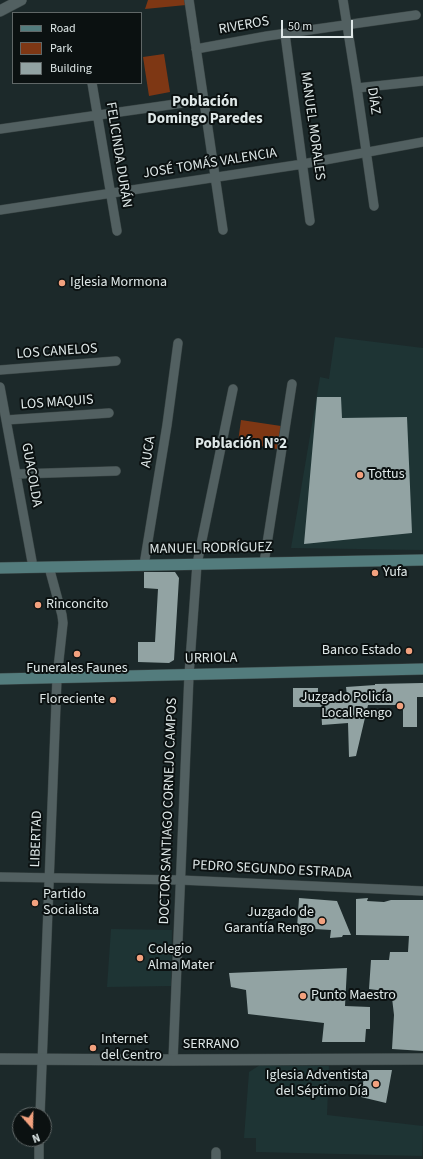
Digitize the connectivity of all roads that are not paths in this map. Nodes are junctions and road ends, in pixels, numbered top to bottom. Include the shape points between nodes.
1 (21, 0) edge
2 (189, 0) edge
3 (343, 0) edge
4 (0, 11) edge
5 (416, 15) dead end
6 (347, 24) junction
7 (285, 34) junction
8 (196, 49) junction
9 (423, 81) edge
10 (92, 84) edge
11 (357, 88) junction
12 (204, 100) junction
13 (97, 115) junction
14 (0, 128) edge
15 (423, 142) edge
16 (366, 154) junction
17 (303, 164) junction
18 (215, 177) junction
19 (110, 193) junction
20 (374, 206) dead end
21 (0, 210) edge
22 (310, 221) dead end
23 (223, 230) dead end
24 (117, 231) dead end
25 (178, 343) dead end
26 (116, 361) dead end
27 (0, 370) edge
28 (292, 384) dead end
29 (0, 388) edge
30 (233, 389) dead end
31 (109, 413) dead end
32 (6, 420) junction
33 (116, 471) dead end
34 (17, 474) junction
35 (423, 560) edge
36 (264, 563) junction
37 (197, 564) junction
38 (144, 565) junction
39 (33, 567) junction
40 (49, 567) junction
41 (0, 568) edge
42 (423, 669) edge
43 (189, 675) junction
44 (57, 678) junction
45 (0, 680) edge
46 (0, 877) edge
47 (50, 879) junction
48 (180, 880) junction
49 (423, 891) edge
50 (0, 1059) edge
51 (423, 1059) edge
52 (43, 1060) junction
53 (173, 1060) junction
54 (40, 1107) edge
55 (39, 1147) edge
56 (39, 1159) edge

1 - 4 street
2 - 8 street
3 - 6 street, DÍAZ
5 - 6 street, RIVEROS
6 - 7 street, RIVEROS
6 - 11 street, DÍAZ
7 - 8 street, RIVEROS
7 - 17 street, MANUEL MORALES
8 - 12 street
9 - 11 street
10 - 13 street, FELICINDA DURÁN
11 - 16 street, DÍAZ
12 - 13 street
12 - 18 street
13 - 14 street
13 - 19 street, FELICINDA DURÁN
15 - 16 street, JOSÉ TOMÁS VALENCIA
16 - 17 street, JOSÉ TOMÁS VALENCIA
16 - 20 street, DÍAZ
17 - 18 street, JOSÉ TOMÁS VALENCIA
17 - 22 street, MANUEL MORALES
18 - 19 street, JOSÉ TOMÁS VALENCIA
18 - 23 street
19 - 21 street, JOSÉ TOMÁS VALENCIA
19 - 24 street, FELICINDA DURÁN
25 - 38 street, AUCA
26 - 27 street, LOS CANELOS
28 - 36 street
29 - 32 street, GUACOLDA
30 - 37 street, DOCTOR SANTIAGO CORNEJO CAMPOS
31 - 32 street, LOS MAQUIS
32 - 34 street, GUACOLDA
33 - 34 street
34 - 39 street, GUACOLDA
35 - 36 main road, MANUEL RODRÍGUEZ
36 - 37 main road, MANUEL RODRÍGUEZ
37 - 38 main road, MANUEL RODRÍGUEZ
37 - 43 street, DOCTOR SANTIAGO CORNEJO CAMPOS
38 - 40 main road, MANUEL RODRÍGUEZ
39 - 40 main road, MANUEL RODRÍGUEZ
39 - 41 main road, MANUEL RODRÍGUEZ
40 - 44 street, LIBERTAD via 63,623
42 - 43 main road, URRIOLA
43 - 44 main road, URRIOLA
43 - 48 street, DOCTOR SANTIAGO CORNEJO CAMPOS
44 - 45 main road, URRIOLA
44 - 47 street, LIBERTAD
46 - 47 street, PEDRO SEGUNDO ESTRADA
47 - 48 street, PEDRO SEGUNDO ESTRADA
47 - 52 street, LIBERTAD
48 - 49 street, PEDRO SEGUNDO ESTRADA
48 - 53 street, DOCTOR SANTIAGO CORNEJO CAMPOS
50 - 52 street, SERRANO
51 - 53 street, SERRANO
52 - 53 street, SERRANO
52 - 54 street, LIBERTAD
55 - 56 street

